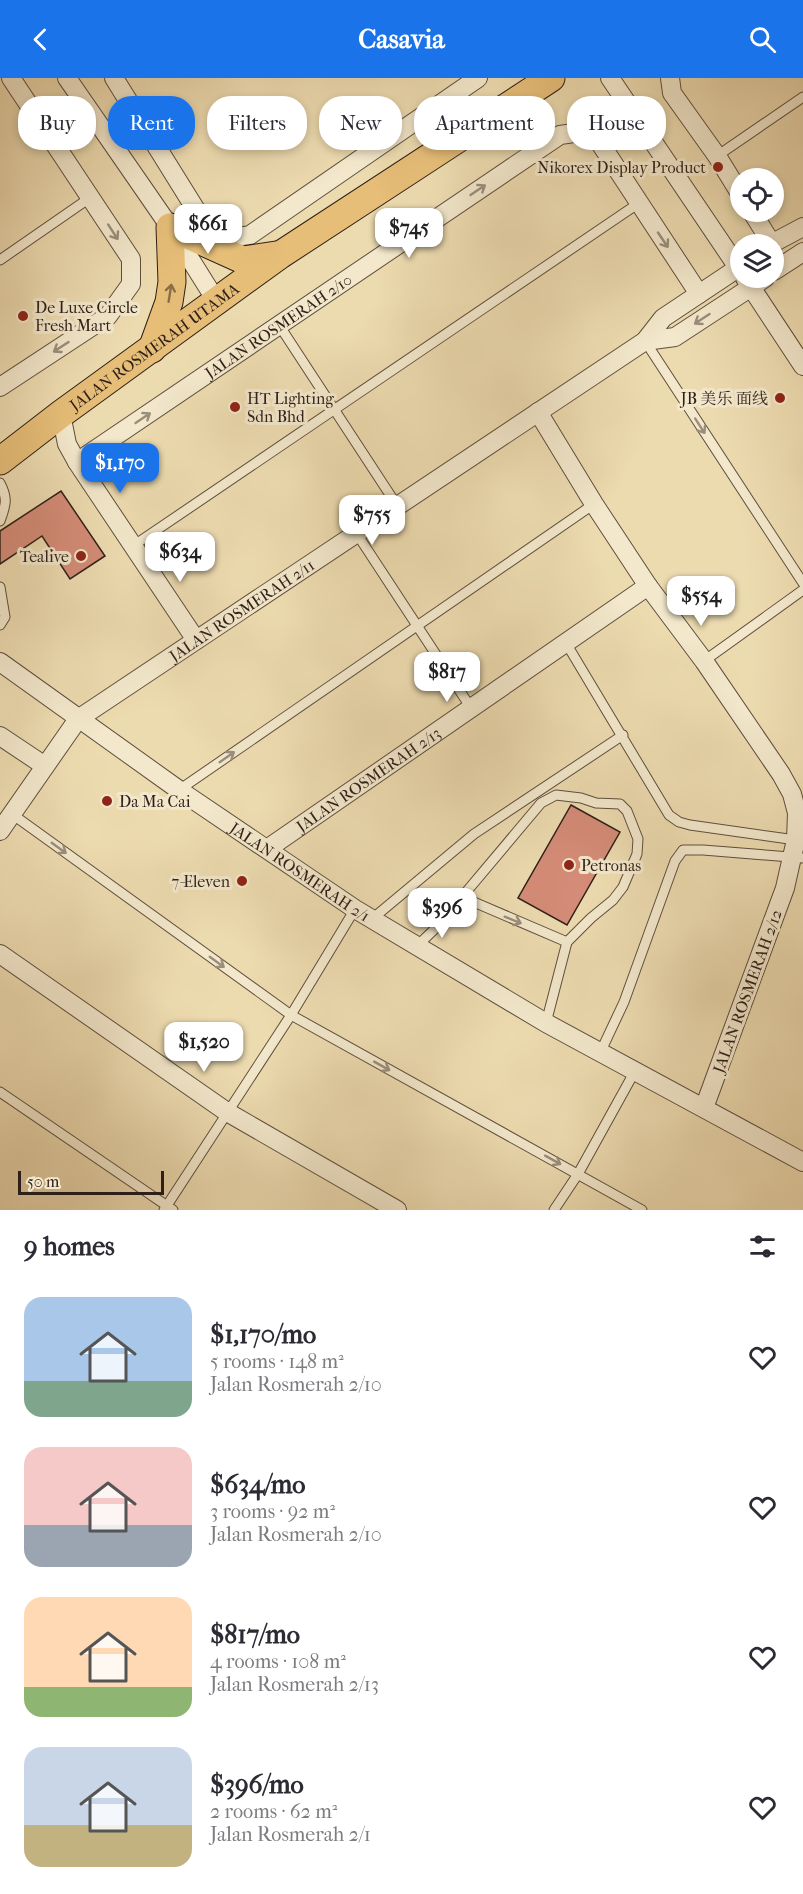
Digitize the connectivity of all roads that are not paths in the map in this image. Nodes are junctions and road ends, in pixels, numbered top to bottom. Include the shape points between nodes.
1 (11, 78) edge
2 (67, 78) edge
3 (114, 78) edge
4 (478, 78) edge
5 (551, 78) edge
6 (610, 78) edge
7 (670, 78) edge
8 (803, 97) edge
9 (717, 156) junction
10 (730, 177) edge
11 (91, 197) junction
12 (639, 203) junction
13 (170, 227) junction
14 (803, 227) edge
15 (784, 237) edge
16 (730, 251) edge
17 (803, 252) edge
18 (280, 255) junction
19 (0, 260) edge
20 (784, 264) edge
21 (730, 282) edge
22 (732, 288) edge
23 (755, 288) edge
24 (699, 294) junction
25 (217, 302) junction
26 (279, 325) junction
27 (645, 341) junction
28 (152, 349) junction
29 (803, 366) edge
30 (0, 387) edge
31 (335, 409) junction
32 (538, 412) junction
33 (61, 414) junction
34 (0, 461) edge
35 (77, 462) junction
36 (0, 483) edge
37 (594, 504) junction
38 (398, 507) junction
39 (0, 521) edge
40 (357, 534) junction
41 (133, 546) junction
42 (803, 583) edge
43 (648, 586) junction
44 (0, 587) edge
45 (803, 590) edge
46 (0, 625) edge
47 (417, 626) junction
48 (196, 640) junction
49 (566, 643) junction
50 (704, 661) junction
51 (0, 662) edge
52 (471, 708) junction
53 (78, 719) junction
54 (623, 735) junction
55 (0, 736) edge
56 (45, 766) junction
57 (179, 790) junction
58 (12, 814) junction
59 (0, 831) edge
60 (267, 849) junction
61 (797, 852) edge
62 (462, 897) junction
63 (355, 909) junction
64 (372, 919) junction
65 (567, 942) junction
66 (417, 946) junction
67 (0, 954) edge
68 (291, 1016) junction
69 (546, 1023) junction
70 (600, 1053) junction
71 (635, 1071) junction
72 (0, 1092) edge
73 (704, 1108) junction
74 (227, 1112) junction
75 (803, 1162) edge
76 (578, 1174) junction
77 (168, 1209) edge
78 (397, 1210) edge
79 (554, 1210) edge
80 (642, 1210) edge

1 - 11 street
2 - 13 street
3 - 4 street via 206,226 215,233 234,237 250,235
5 - 18 main road, JALAN ROSMERAH UTAMA
6 - 16 street
7 - 9 street via 672,93
8 - 9 lane
9 - 10 street
11 - 19 lane
11 -> 30 street via 131,259 131,284 108,316
12 -> 24 street, JALAN ROSMERAH 2/10
26 -> 12 street, JALAN ROSMERAH 2/10 via 560,135 581,132 598,140
12 - 31 lane
13 - 18 main road via 243,260
13 - 25 street
28 -> 13 main road via 172,282
14 - 15 street
17 - 20 street
18 - 25 main road, JALAN ROSMERAH UTAMA
21 - 24 street, JALAN ROSMERAH 2/11
22 -> 27 street, JALAN ROSMERAH 2/11 via 675,337
23 - 29 street
24 - 27 street, JALAN ROSMERAH 2/11 via 663,318
25 - 28 main road, JALAN ROSMERAH UTAMA
26 - 31 lane
35 -> 26 street, JALAN ROSMERAH 2/10
27 - 32 street, JALAN ROSMERAH 2/11
27 -> 42 lane
28 - 33 main road, JALAN ROSMERAH UTAMA
31 - 38 lane
31 - 41 lane
32 - 37 street, JALAN ROSMERAH 2/12
32 - 38 street, JALAN ROSMERAH 2/11
33 - 34 main road, JALAN ROSMERAH UTAMA
33 - 35 street via 67,444
35 - 41 street
36 - 39 lane via 6,495
37 - 43 street, JALAN ROSMERAH 2/12
37 - 47 lane
38 - 40 street, JALAN ROSMERAH 2/11
40 - 47 lane
40 - 48 street, JALAN ROSMERAH 2/11
41 - 48 street
43 - 49 street, JALAN ROSMERAH 2/13
43 - 50 street, JALAN ROSMERAH 2/12
44 - 46 lane via 5,617
45 - 50 lane
47 - 52 lane
57 -> 47 lane
48 - 53 street, JALAN ROSMERAH 2/11
49 - 52 street, JALAN ROSMERAH 2/13
49 - 54 lane
50 - 61 street, JALAN ROSMERAH 2/12 via 792,794 797,813
51 - 53 street, JALAN ROSMERAH 2/1
52 - 60 street, JALAN ROSMERAH 2/13
53 - 56 street
53 - 57 street, JALAN ROSMERAH 2/1
54 - 61 lane via 669,815 679,822
54 - 64 lane via 474,834
55 - 56 street
56 - 58 street
57 - 60 street, JALAN ROSMERAH 2/1
58 - 59 street
58 -> 68 lane
60 - 63 street, JALAN ROSMERAH 2/1
61 - 70 lane via 682,850 624,1002
61 - 73 street, JALAN ROSMERAH 2/12
62 -> 65 lane
62 - 65 lane via 550,797 561,795 620,804 635,830 637,854 614,900
62 - 66 lane
63 - 64 street, JALAN ROSMERAH 2/1
63 - 68 lane
64 - 66 street, JALAN ROSMERAH 2/1
65 - 69 lane
66 - 69 street, JALAN ROSMERAH 2/1
67 - 74 street
68 - 74 lane
68 -> 76 lane
69 - 70 street, JALAN ROSMERAH 2/1
70 - 71 street, JALAN ROSMERAH 2/1
71 - 73 street, JALAN ROSMERAH 2/1
71 - 76 lane
72 - 77 lane
73 - 75 street, JALAN ROSMERAH 2/1
74 - 77 lane
74 - 78 street
76 - 79 lane
76 - 80 lane

